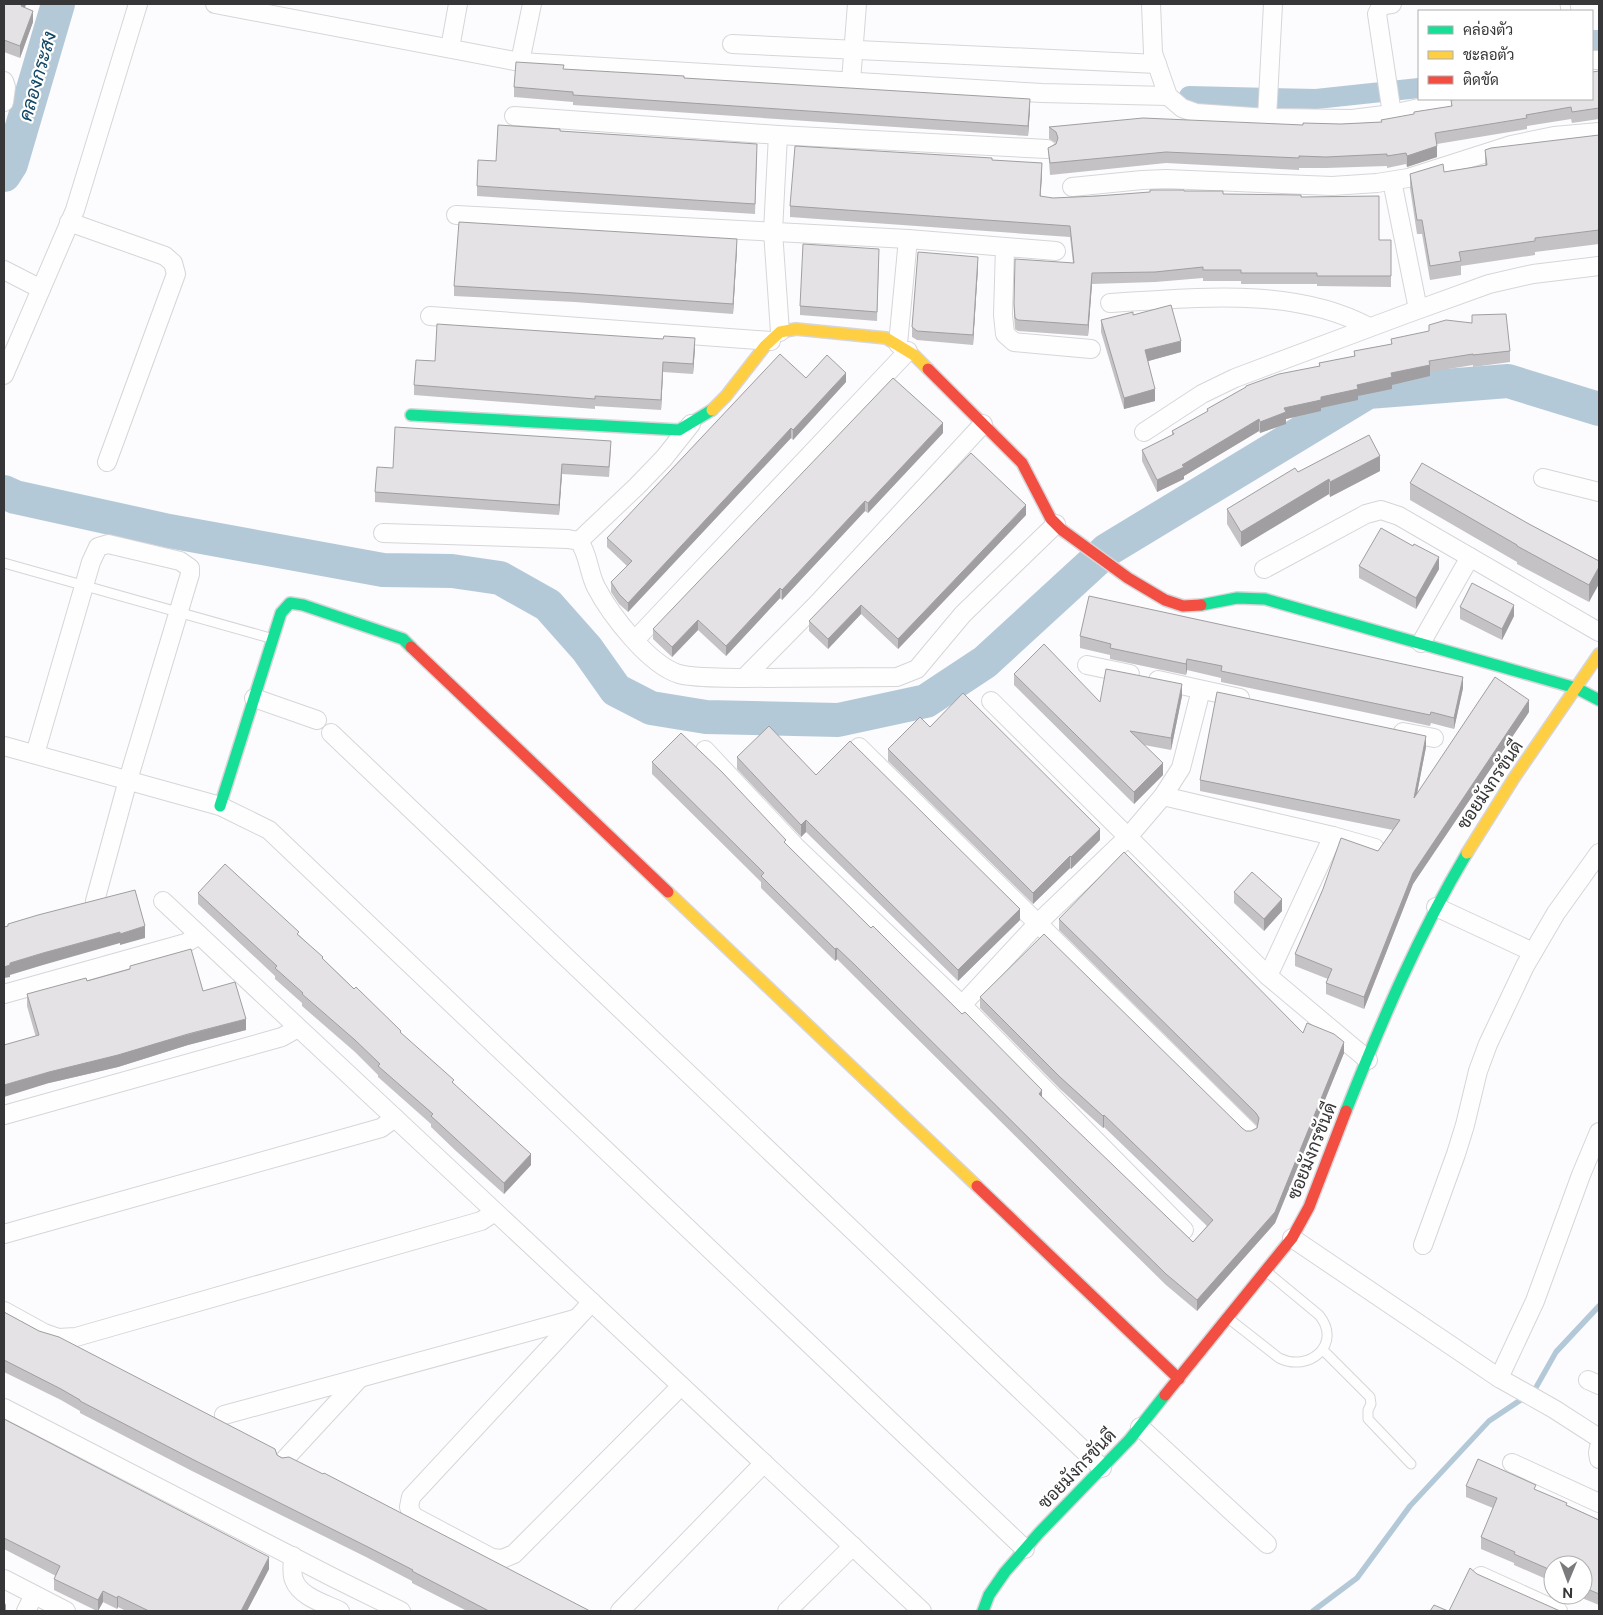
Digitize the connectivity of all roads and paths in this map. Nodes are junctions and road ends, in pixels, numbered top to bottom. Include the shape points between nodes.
1 (138, 4) edge
2 (215, 4) edge
3 (458, 4) edge
4 (532, 4) edge
5 (857, 4) edge
6 (1151, 4) edge
7 (1273, 4) edge
8 (1392, 4) edge
9 (277, 9) edge
10 (732, 44) dead end
11 (450, 48) junction
12 (854, 50) junction
13 (520, 62) junction
14 (1157, 64) junction
15 (4, 81) edge
16 (851, 81) junction
17 (1168, 96) junction
18 (1445, 100) edge
19 (4, 102) edge
20 (1392, 114) junction
21 (514, 116) dead end
22 (1267, 118) junction
23 (1599, 132) edge
24 (778, 134) junction
25 (1046, 149) edge
26 (1392, 181) junction
27 (1072, 187) dead end
28 (456, 215) dead end
29 (69, 222) junction
30 (773, 231) junction
31 (908, 239) junction
32 (1005, 247) junction
33 (1056, 251) dead end
34 (1599, 266) edge
35 (4, 270) edge
36 (41, 289) junction
37 (1110, 303) dead end
38 (1418, 309) junction
39 (430, 316) dead end
40 (1369, 327) junction
41 (775, 336) junction
42 (903, 348) junction
43 (1091, 350) dead end
44 (4, 374) edge
45 (411, 415) dead end
46 (691, 424) junction
47 (983, 424) junction
48 (1144, 432) dead end
49 (107, 462) dead end
50 (1543, 478) dead end
51 (1599, 492) edge
52 (1056, 524) junction
53 (383, 533) dead end
54 (578, 541) junction
55 (1470, 557) junction
56 (4, 563) edge
57 (1264, 568) dead end
58 (84, 585) junction
59 (179, 612) junction
60 (1599, 632) edge
61 (273, 639) junction
62 (635, 640) junction
63 (1422, 643) junction
64 (1599, 654) edge
65 (1087, 665) dead end
66 (744, 678) junction
67 (1576, 688) junction
68 (1201, 690) junction
69 (254, 698) junction
70 (1599, 700) edge
71 (991, 701) dead end
72 (1260, 702) edge
73 (317, 720) dead end
74 (1385, 728) edge
75 (331, 733) dead end
76 (1434, 738) dead end
77 (4, 746) edge
78 (859, 747) edge
79 (705, 750) dead end
80 (35, 754) junction
81 (128, 780) junction
82 (1163, 796) junction
83 (220, 806) junction
84 (1333, 836) junction
85 (1128, 837) junction
86 (1375, 848) edge
87 (1599, 853) edge
88 (95, 901) edge
89 (163, 901) dead end
90 (1436, 907) junction
91 (1038, 922) junction
92 (199, 935) junction
93 (1533, 952) junction
94 (1268, 976) junction
95 (4, 994) edge
96 (962, 1005) junction
97 (298, 1028) junction
98 (1368, 1060) junction
99 (4, 1115) edge
100 (395, 1118) junction
101 (1249, 1132) edge
102 (1599, 1132) edge
103 (495, 1212) junction
104 (1184, 1230) edge
105 (4, 1234) edge
106 (1292, 1238) junction
107 (1423, 1245) dead end
108 (1266, 1271) junction
109 (592, 1302) junction
110 (4, 1311) edge
111 (1228, 1318) junction
112 (576, 1319) junction
113 (1323, 1350) junction
114 (359, 1378) junction
115 (1499, 1378) junction
116 (1179, 1379) junction
117 (681, 1386) junction
118 (4, 1408) edge
119 (224, 1416) dead end
120 (1140, 1427) junction
121 (1599, 1438) edge
122 (1599, 1447) edge
123 (285, 1459) edge
124 (1599, 1459) edge
125 (764, 1463) junction
126 (1512, 1463) dead end
127 (1411, 1464) dead end
128 (1102, 1468) junction
129 (1599, 1503) edge
130 (1268, 1544) dead end
131 (853, 1546) junction
132 (1026, 1549) junction
133 (293, 1556) junction
134 (1481, 1576) edge
135 (4, 1579) edge
136 (34, 1595) junction
137 (26, 1611) edge
138 (66, 1611) edge
139 (340, 1611) edge
140 (401, 1611) edge
141 (620, 1611) edge
142 (787, 1611) edge
143 (922, 1611) edge
144 (983, 1611) edge
145 (1558, 1611) edge

1 - 29 street
2 - 9 street
3 - 11 street
4 - 13 street
5 - 12 street
6 - 14 street via 1152,53
7 - 22 street
8 - 20 street via 1382,5 1377,14
9 - 11 street
10 - 12 street
11 - 13 street
12 - 14 street
12 - 16 street
13 - 16 street
14 - 17 street
15 - 19 street
16 - 17 street via 1042,93
17 - 22 street via 1182,108 1196,113
18 - 20 street
20 - 22 street via 1352,119
21 - 24 street
23 - 26 street via 1554,136 1511,145
24 - 25 street
24 - 30 street
26 - 27 street via 1332,186 1158,179
26 - 38 street
28 - 30 street
29 - 36 street
29 - 49 street via 165,256 173,263 176,274
30 - 31 street
30 - 41 street
31 - 32 street
31 - 42 street
32 - 33 street
32 - 43 street via 1005,334 1014,342
34 - 38 street via 1533,274 1490,284
35 - 36 street
36 - 44 street
37 - 40 street via 1241,298 1287,301 1350,317
38 - 40 street
39 - 41 street
40 - 48 street via 1235,378 1202,394
41 - 42 street via 796,329 886,338
41 - 46 street via 726,396
42 - 47 street via 914,355
42 - 62 street
45 - 46 street via 662,430 679,430
46 - 54 street via 637,486
47 - 52 street via 1022,463
47 - 66 street via 818,604
50 - 51 street
52 - 63 street via 1128,578 1165,600 1183,606 1237,598 1265,599
52 - 66 street via 963,614 914,672 897,677
53 - 54 street via 568,538
54 - 62 street via 585,550 603,600
55 - 57 street via 1399,516 1381,510 1366,514
55 - 60 street
55 - 63 street
56 - 58 lane
58 - 59 lane
58 - 59 street via 94,552 103,545 180,561 190,568 190,574
58 - 80 street
59 - 61 lane
59 - 81 street
61 - 69 street
61 - 116 street via 281,613 290,603 403,640
62 - 66 street via 660,664 680,674
63 - 67 street
64 - 67 street, ซอยมังกรขันดี
65 - 68 street
67 - 70 street
67 - 90 street, ซอยมังกรขันดี via 1477,834
68 - 72 street
68 - 82 street via 1181,768
69 - 73 street
69 - 83 street
71 - 85 street
74 - 76 street
75 - 128 street
77 - 80 street
78 - 91 street
79 - 96 street via 796,847
80 - 81 street
81 - 83 street
81 - 88 street
82 - 84 street
82 - 85 street
83 - 132 street via 268,830
84 - 86 street
84 - 94 street
85 - 91 street
85 - 94 street
87 - 93 street
89 - 92 street
90 - 93 street
90 - 98 street, ซอยมังกรขันดี via 1399,984
91 - 96 street
91 - 101 street
92 - 95 street via 186,943
92 - 97 street
93 - 107 street via 1478,1071 1458,1147
94 - 98 street
96 - 104 street
97 - 99 street via 282,1037
97 - 100 street
98 - 106 street, ซอยมังกรขันดี via 1310,1207
100 - 103 street
100 - 105 street via 381,1128
102 - 115 street via 1535,1301
103 - 109 street
103 - 110 street via 481,1221 76,1337 58,1338 44,1333
106 - 108 street, ซอยมังกรขันดี
106 - 115 street
108 - 111 street, ซอยมังกรขันดี
108 - 113 lane via 1326,1323 1328,1336
109 - 112 street
109 - 117 street
111 - 113 lane via 1287,1362 1298,1363 1315,1358
111 - 116 street, ซอยมังกรขันดี
112 - 114 street
112 - 117 street via 411,1497 409,1507 413,1516 492,1558 502,1560 514,1554
113 - 127 lane via 1370,1397 1368,1418
114 - 119 street
114 - 123 street
115 - 121 street
116 - 120 street, ซอยมังกรขันดี
117 - 125 street
118 - 133 street
120 - 128 street, ซอยมังกรขันดี
120 - 130 street
122 - 124 street
125 - 131 street
125 - 141 street
126 - 129 street
128 - 132 street, ซอยมังกรขันดี
131 - 142 street
131 - 143 street
132 - 144 street, ซอยมังกรขันดี via 989,1595
133 - 139 street via 295,1583 305,1594
133 - 140 street
134 - 145 street
135 - 136 street
136 - 137 street
136 - 138 street

